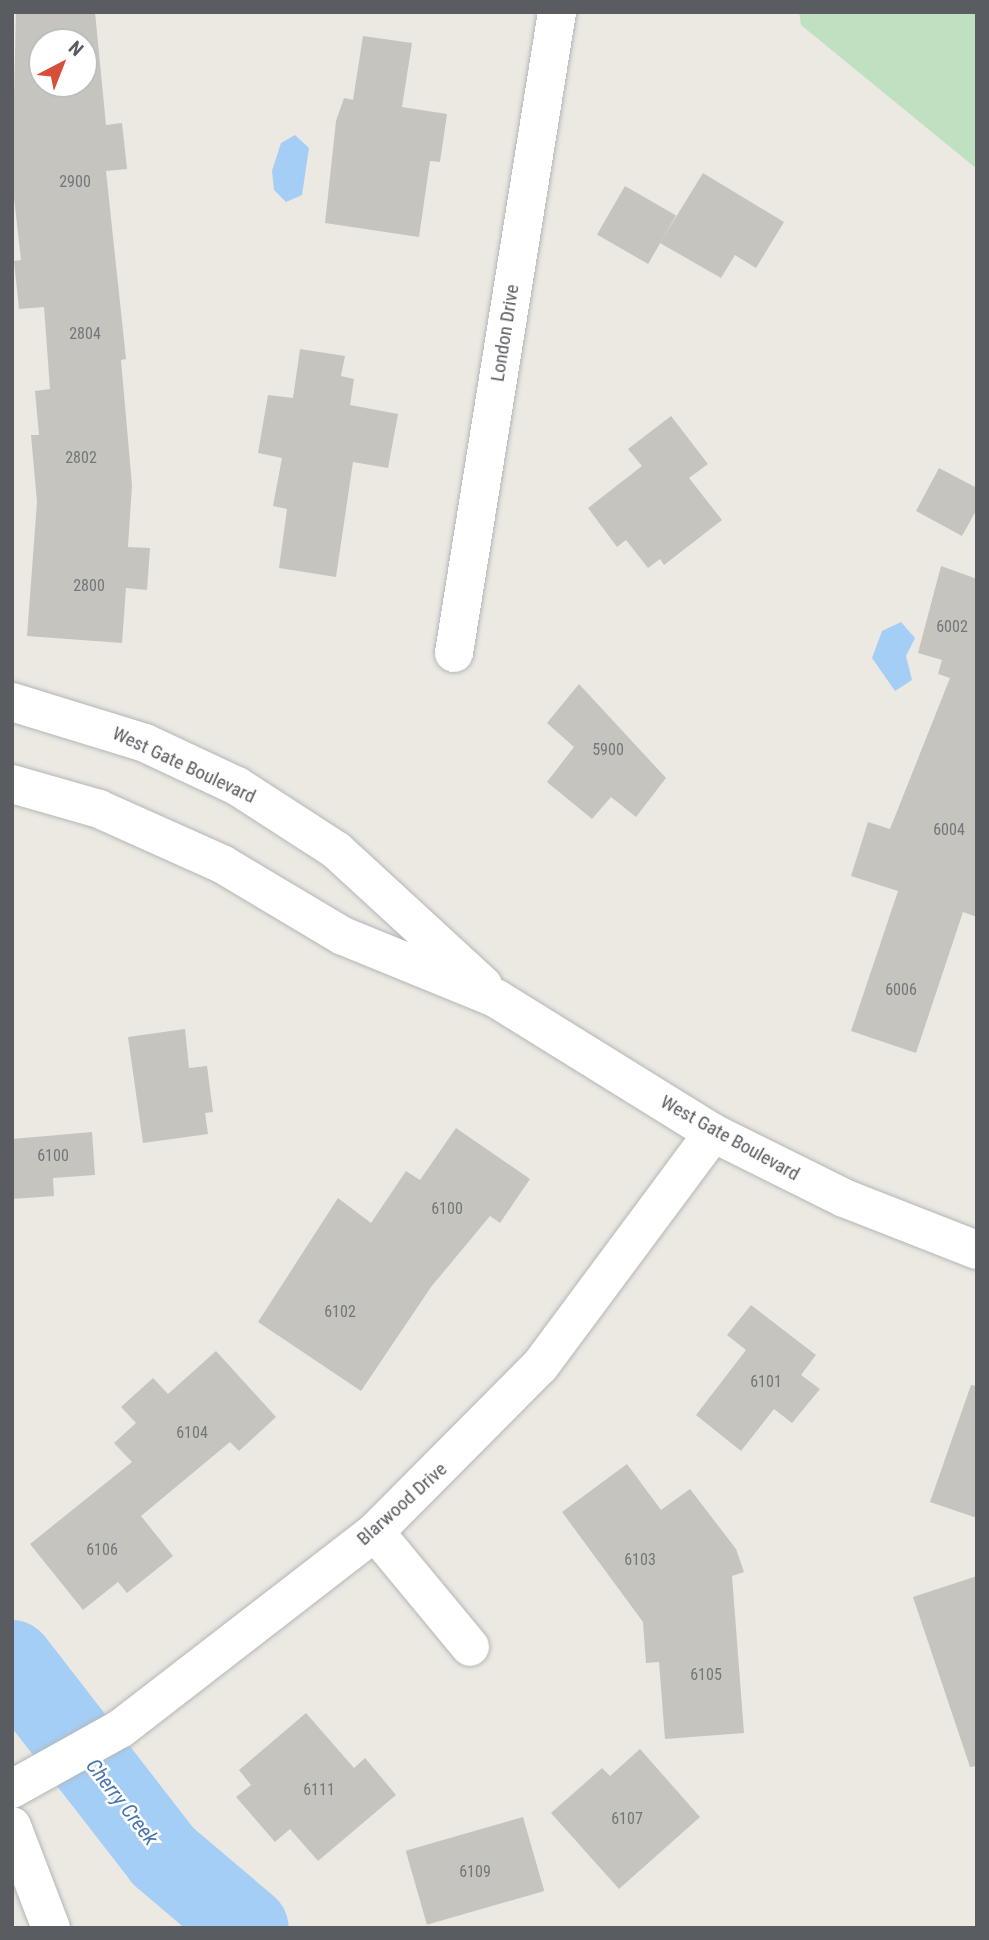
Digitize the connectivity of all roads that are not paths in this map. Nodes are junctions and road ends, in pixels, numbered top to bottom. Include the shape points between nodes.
1 (557, 12) edge
2 (453, 653) dead end
3 (12, 702) edge
4 (12, 784) edge
5 (497, 999) junction
6 (713, 1133) junction
7 (977, 1250) edge
8 (374, 1532) junction
9 (470, 1647) dead end
10 (12, 1789) edge
11 (12, 1826) edge
12 (51, 1928) edge

1 - 2 street, London Drive
3 - 5 street, West Gate Boulevard via 145,743 291,819 375,883
4 - 5 street, West Gate Boulevard via 154,832 222,863 343,936
5 - 6 street, West Gate Boulevard
6 - 7 street, West Gate Boulevard via 844,1198
6 - 8 street, Blarwood Drive via 540,1366
8 - 9 street
8 - 10 street, Blarwood Drive via 120,1729
11 - 12 street

